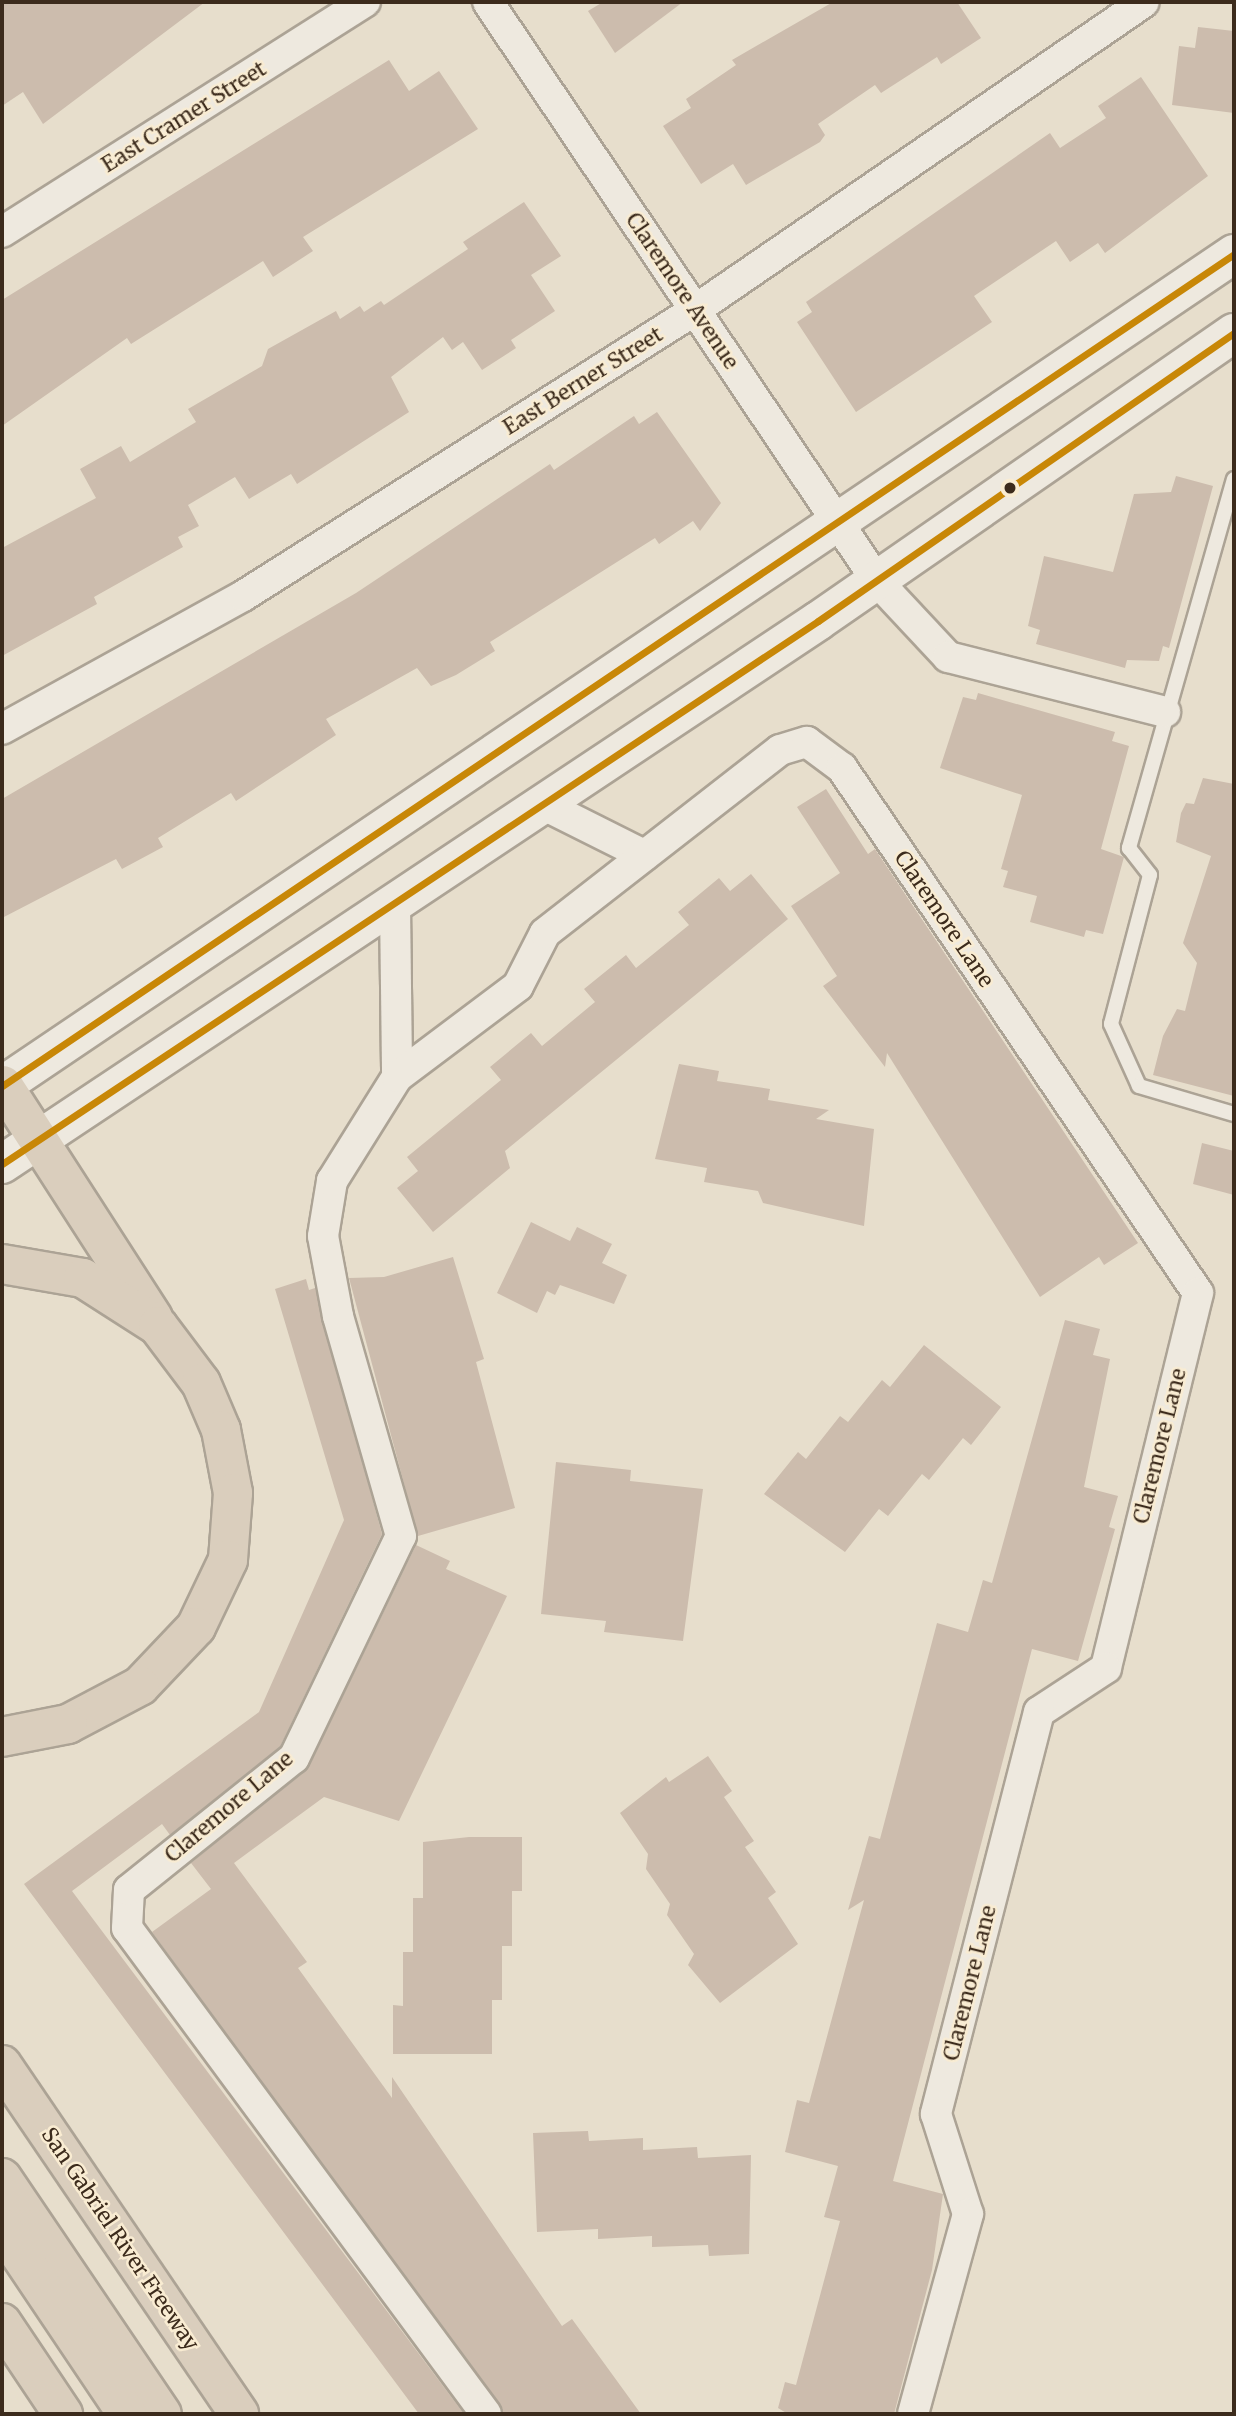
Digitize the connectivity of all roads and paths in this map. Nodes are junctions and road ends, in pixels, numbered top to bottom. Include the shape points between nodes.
1 (365, 2) edge
2 (488, 2) edge
3 (1144, 2) edge
4 (2, 232) edge
5 (1234, 254) edge
6 (695, 310) junction
7 (1234, 333) edge
8 (1234, 479) edge
9 (837, 521) junction
10 (877, 581) junction
11 (1165, 712) junction
12 (2, 729) edge
13 (544, 805) junction
14 (644, 855) junction
15 (395, 905) junction
16 (397, 1077) junction
17 (2, 1086) edge
18 (1234, 1114) edge
19 (40, 1138) junction
20 (2, 1164) edge
21 (2, 1264) edge
22 (158, 1326) junction
23 (2, 1737) edge
24 (2, 2065) edge
25 (2, 2178) edge
26 (2, 2228) edge
27 (2, 2323) edge
28 (63, 2414) edge
29 (127, 2414) edge
30 (162, 2414) edge
31 (239, 2414) edge
32 (486, 2414) edge
33 (913, 2414) edge

1 - 4 street, East Cramer Street
2 - 6 street, Claremore Avenue
3 - 6 street, East Berner Street
5 - 9 main road
6 - 9 street, Claremore Avenue
6 - 12 street, East Berner Street via 243,596
7 - 10 main road
8 - 11 lane
9 - 10 street, Claremore Avenue
9 - 17 main road
10 - 11 street via 947,657
10 - 13 main road
11 - 18 lane via 1129,848 1150,875 1111,1024 1139,1086
13 - 14 street
13 - 15 main road
14 - 16 street, Claremore Lane via 545,933 518,986
14 - 33 street, Claremore Lane via 780,750 807,741 842,768 1198,1293 1106,1668 1039,1712 936,2114 968,2214
15 - 16 street
15 - 19 main road
16 - 32 street, Claremore Lane via 332,1181 323,1236 338,1316 401,1536 294,1758 129,1890 128,1928
17 - 19 highway
19 - 20 main road
19 - 22 highway
21 - 22 highway via 83,1278
22 - 23 highway via 201,1383 221,1430 233,1493 228,1560 196,1627 140,1686 68,1724
24 - 31 highway, San Gabriel River Freeway
25 - 30 highway
26 - 29 highway
27 - 28 highway

